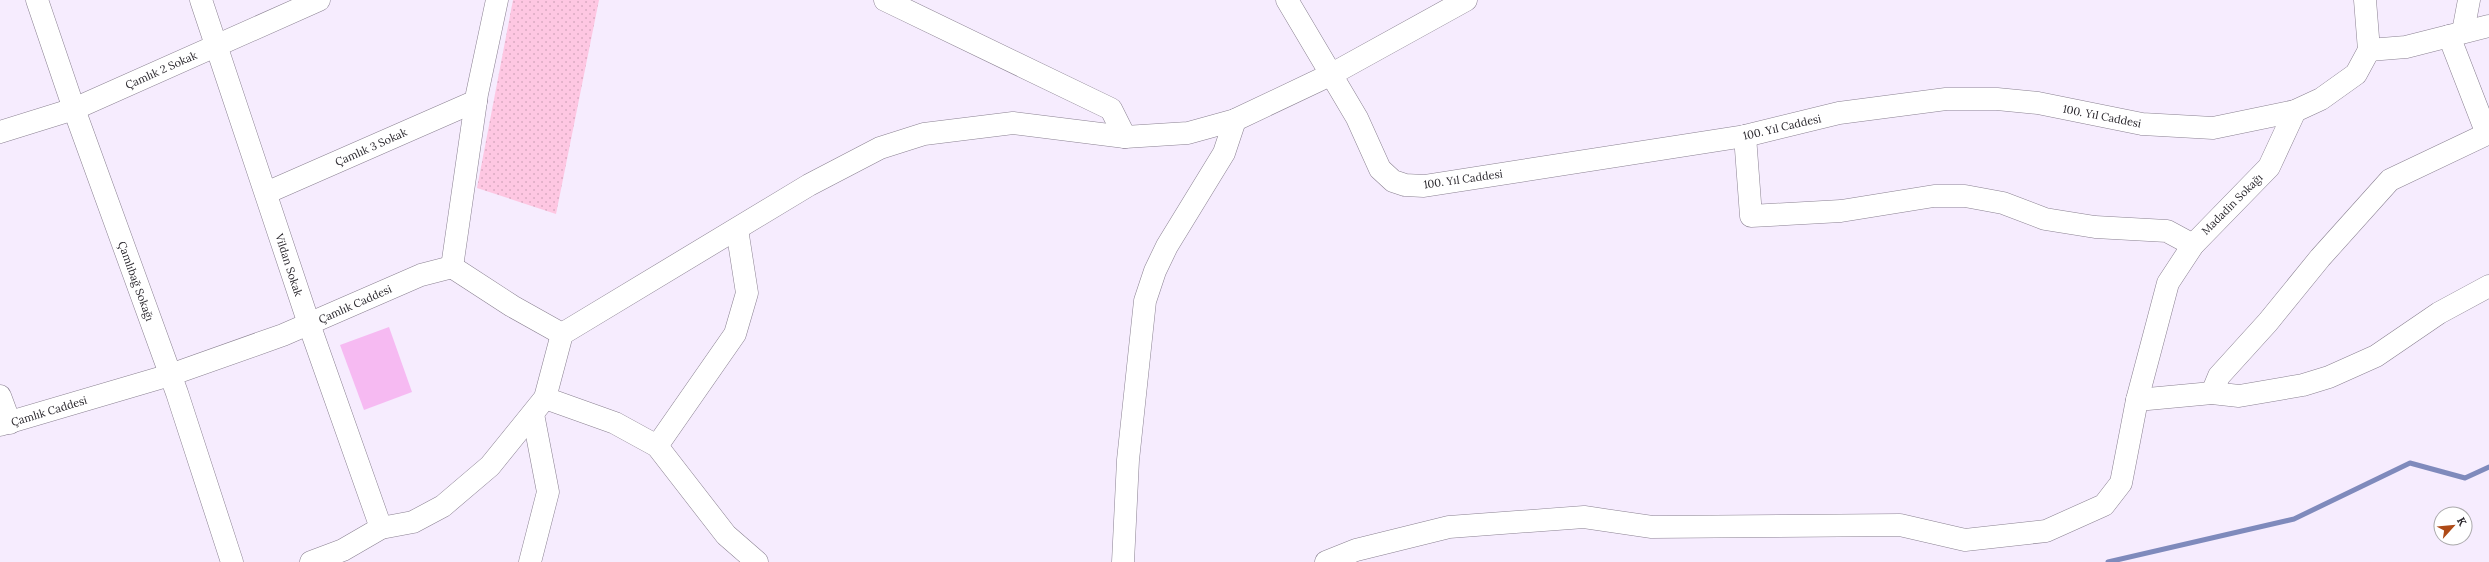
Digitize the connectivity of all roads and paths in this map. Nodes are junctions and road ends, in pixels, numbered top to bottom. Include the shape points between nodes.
1 (37, 0) edge
2 (201, 0) edge
3 (318, 0) edge
4 (497, 0) edge
5 (885, 0) edge
6 (1287, 0) edge
7 (1466, 0) edge
8 (2365, 0) edge
9 (2469, 0) edge
10 (2489, 26) edge
11 (2456, 34) junction
12 (216, 45) junction
13 (2369, 50) junction
14 (1332, 74) junction
15 (476, 101) junction
16 (74, 109) junction
17 (2295, 111) junction
18 (1234, 120) junction
19 (0, 132) edge
20 (1745, 136) junction
21 (1125, 137) junction
22 (266, 193) junction
23 (737, 229) junction
24 (2193, 245) junction
25 (452, 266) junction
26 (2489, 286) edge
27 (309, 324) junction
28 (562, 334) junction
29 (170, 375) junction
30 (2212, 393) junction
31 (0, 396) edge
32 (2137, 400) junction
33 (539, 406) junction
34 (5, 424) edge
35 (658, 446) junction
36 (381, 528) junction
37 (232, 562) edge
38 (311, 562) edge
39 (530, 562) edge
40 (757, 562) edge
41 (1123, 562) edge
42 (1326, 562) edge

1 - 16 street, Çamlıbağ Sokağı
2 - 12 street, Vildan Sokak
3 - 12 street, Çamlık 2 Sokak
4 - 15 street
5 - 21 street via 1111,109
6 - 14 street, 100. Yıl Caddesi
7 - 14 street
8 - 13 street
9 - 11 street
10 - 11 street
11 - 13 street via 2406,47
11 - 30 street via 2487,134 2390,180 2219,376
12 - 16 street, Çamlık 2 Sokak
12 - 22 street, Vildan Sokak
13 - 17 street via 2356,74 2321,98
14 - 18 street
14 - 20 street, 100. Yıl Caddesi via 1357,118 1380,169 1393,181 1405,185 1424,186
15 - 22 street, Çamlık 3 Sokak
15 - 25 street
16 - 19 street, Çamlık 2 Sokak
16 - 29 street, Çamlıbağ Sokağı
17 - 20 street, 100. Yıl Caddesi via 2213,128 2142,124 2038,103 1997,99 1946,99 1839,114
17 - 24 street, Madadin Sokağı via 2269,167
18 - 21 street via 1188,133
18 - 41 street via 1224,153 1167,246 1145,301 1128,460
20 - 24 street via 1751,216 1841,211 1934,196 1965,196 2002,203 2045,219 2095,227 2167,231
21 - 23 street via 1013,123 924,134 880,148 809,185
22 - 27 street, Vildan Sokak
23 - 28 street
23 - 35 street via 747,293 735,334
24 - 32 street, Madadin Sokağı via 2168,283
25 - 27 street, Çamlık Caddesi via 421,275
25 - 28 street via 512,306
26 - 30 street via 2439,314 2376,356 2329,377 2304,385 2240,396
27 - 29 street, Çamlık Caddesi
27 - 36 street, Vildan Sokak
28 - 33 street
29 - 34 street, Çamlık Caddesi
29 - 37 street, Çamlıbağ Sokağı
30 - 32 street
31 - 34 street
32 - 42 street, Madadin Sokağı via 2121,483 2104,505 2046,531 1965,540 1900,525 1652,527 1584,517 1449,528 1356,550
33 - 35 street via 616,423
33 - 36 street via 490,466 443,506 413,522
33 - 39 street via 548,492
35 - 40 street via 726,535
36 - 38 street via 343,550

